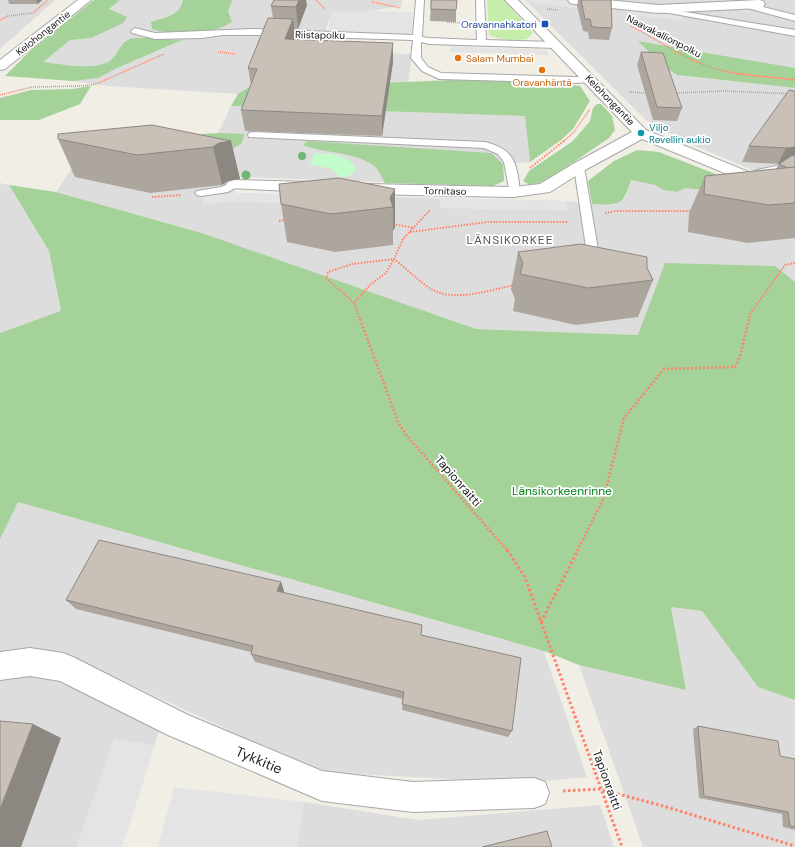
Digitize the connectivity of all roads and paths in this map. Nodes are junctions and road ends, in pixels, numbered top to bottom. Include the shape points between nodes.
1 (48, 0) edge
2 (85, 0) edge
3 (316, 0) edge
4 (420, 0) edge
5 (480, 0) edge
6 (512, 0) edge
7 (574, 0) edge
8 (372, 2) dead end
9 (629, 3) edge
10 (753, 4) joint
11 (546, 8) dead end
12 (326, 9) dead end
13 (658, 9) junction
14 (559, 10) dead end
15 (419, 12) junction
16 (795, 18) edge
17 (0, 20) edge
18 (419, 22) junction
19 (464, 23) dead end
20 (628, 25) dead end
21 (135, 31) dead end
22 (795, 33) edge
23 (202, 36) junction
24 (417, 38) junction
25 (482, 43) junction
26 (556, 45) junction
27 (0, 66) edge
28 (582, 79) junction
29 (795, 80) edge
30 (625, 91) dead end
31 (655, 93) edge
32 (670, 93) edge
33 (795, 94) edge
34 (0, 95) edge
35 (641, 133) junction
36 (253, 135) dead end
37 (794, 165) edge
38 (579, 167) junction
39 (753, 179) junction
40 (234, 185) joint
41 (513, 187) junction
42 (322, 188) edge
43 (354, 188) edge
44 (434, 190) junction
45 (202, 193) joint
46 (152, 197) dead end
47 (795, 197) edge
48 (698, 210) dead end
49 (293, 219) edge
50 (279, 220) edge
51 (588, 221) junction
52 (393, 224) edge
53 (414, 228) junction
54 (409, 233) junction
55 (394, 259) junction
56 (795, 263) edge
57 (597, 278) edge
58 (519, 285) dead end
59 (354, 303) junction
60 (541, 622) junction
61 (0, 666) edge
62 (600, 789) junction
63 (534, 793) joint
64 (795, 846) edge
65 (622, 847) edge

1 - 17 path via 33,13 8,16
2 - 27 street, Kelohongantie
3 - 12 path
4 - 15 lane
5 - 25 lane
6 - 26 street, Kelohongantie
7 - 9 street
8 - 15 path
9 - 13 street
10 - 13 street
10 - 16 lane
11 - 14 path
13 - 22 lane
15 - 18 lane
18 - 19 path
18 - 24 lane
20 - 29 path, Naavakallionpolku via 709,66 731,72
21 - 23 lane, Riistapolku via 155,36
23 - 24 lane, Riistapolku via 223,32 252,32
23 - 34 path via 96,84 44,86
24 - 25 lane, Riistapolku via 429,41
24 - 28 lane via 416,58 425,69 439,76
25 - 26 lane
26 - 28 street, Kelohongantie
28 - 35 street, Kelohongantie
28 - 41 path via 597,102 592,105 574,132
30 - 31 path
32 - 33 path via 724,91
35 - 38 street, Tornitaso
35 - 39 street, Kelohongantie
36 - 41 lane via 485,145 504,153 509,159
37 - 39 lane via 761,172
38 - 41 street, Tornitaso via 544,189
38 - 51 lane
39 - 47 street, Kelohongantie
40 - 42 street
40 - 45 lane via 224,190
41 - 44 street, Tornitaso
43 - 44 street, Tornitaso
44 - 53 path via 431,207
45 - 46 path
48 - 51 path via 616,211
49 - 50 path
51 - 54 path via 488,222
51 - 57 lane
52 - 53 path
53 - 54 path
54 - 55 path via 403,239
55 - 58 path via 433,290 445,293 476,294
55 - 59 path via 386,273 371,284
55 - 59 path, Tapionraitti via 350,264 328,272 326,278
56 - 60 path via 785,265 750,314 735,367 664,369 624,418 603,500
59 - 60 path, Tapionraitti via 398,422 406,435 510,554 525,577
60 - 62 path, Tapionraitti
61 - 63 street, Tykkitie via 30,662 64,667 178,725 322,786 413,797
62 - 63 path
62 - 64 path
62 - 65 path, Tapionraitti

